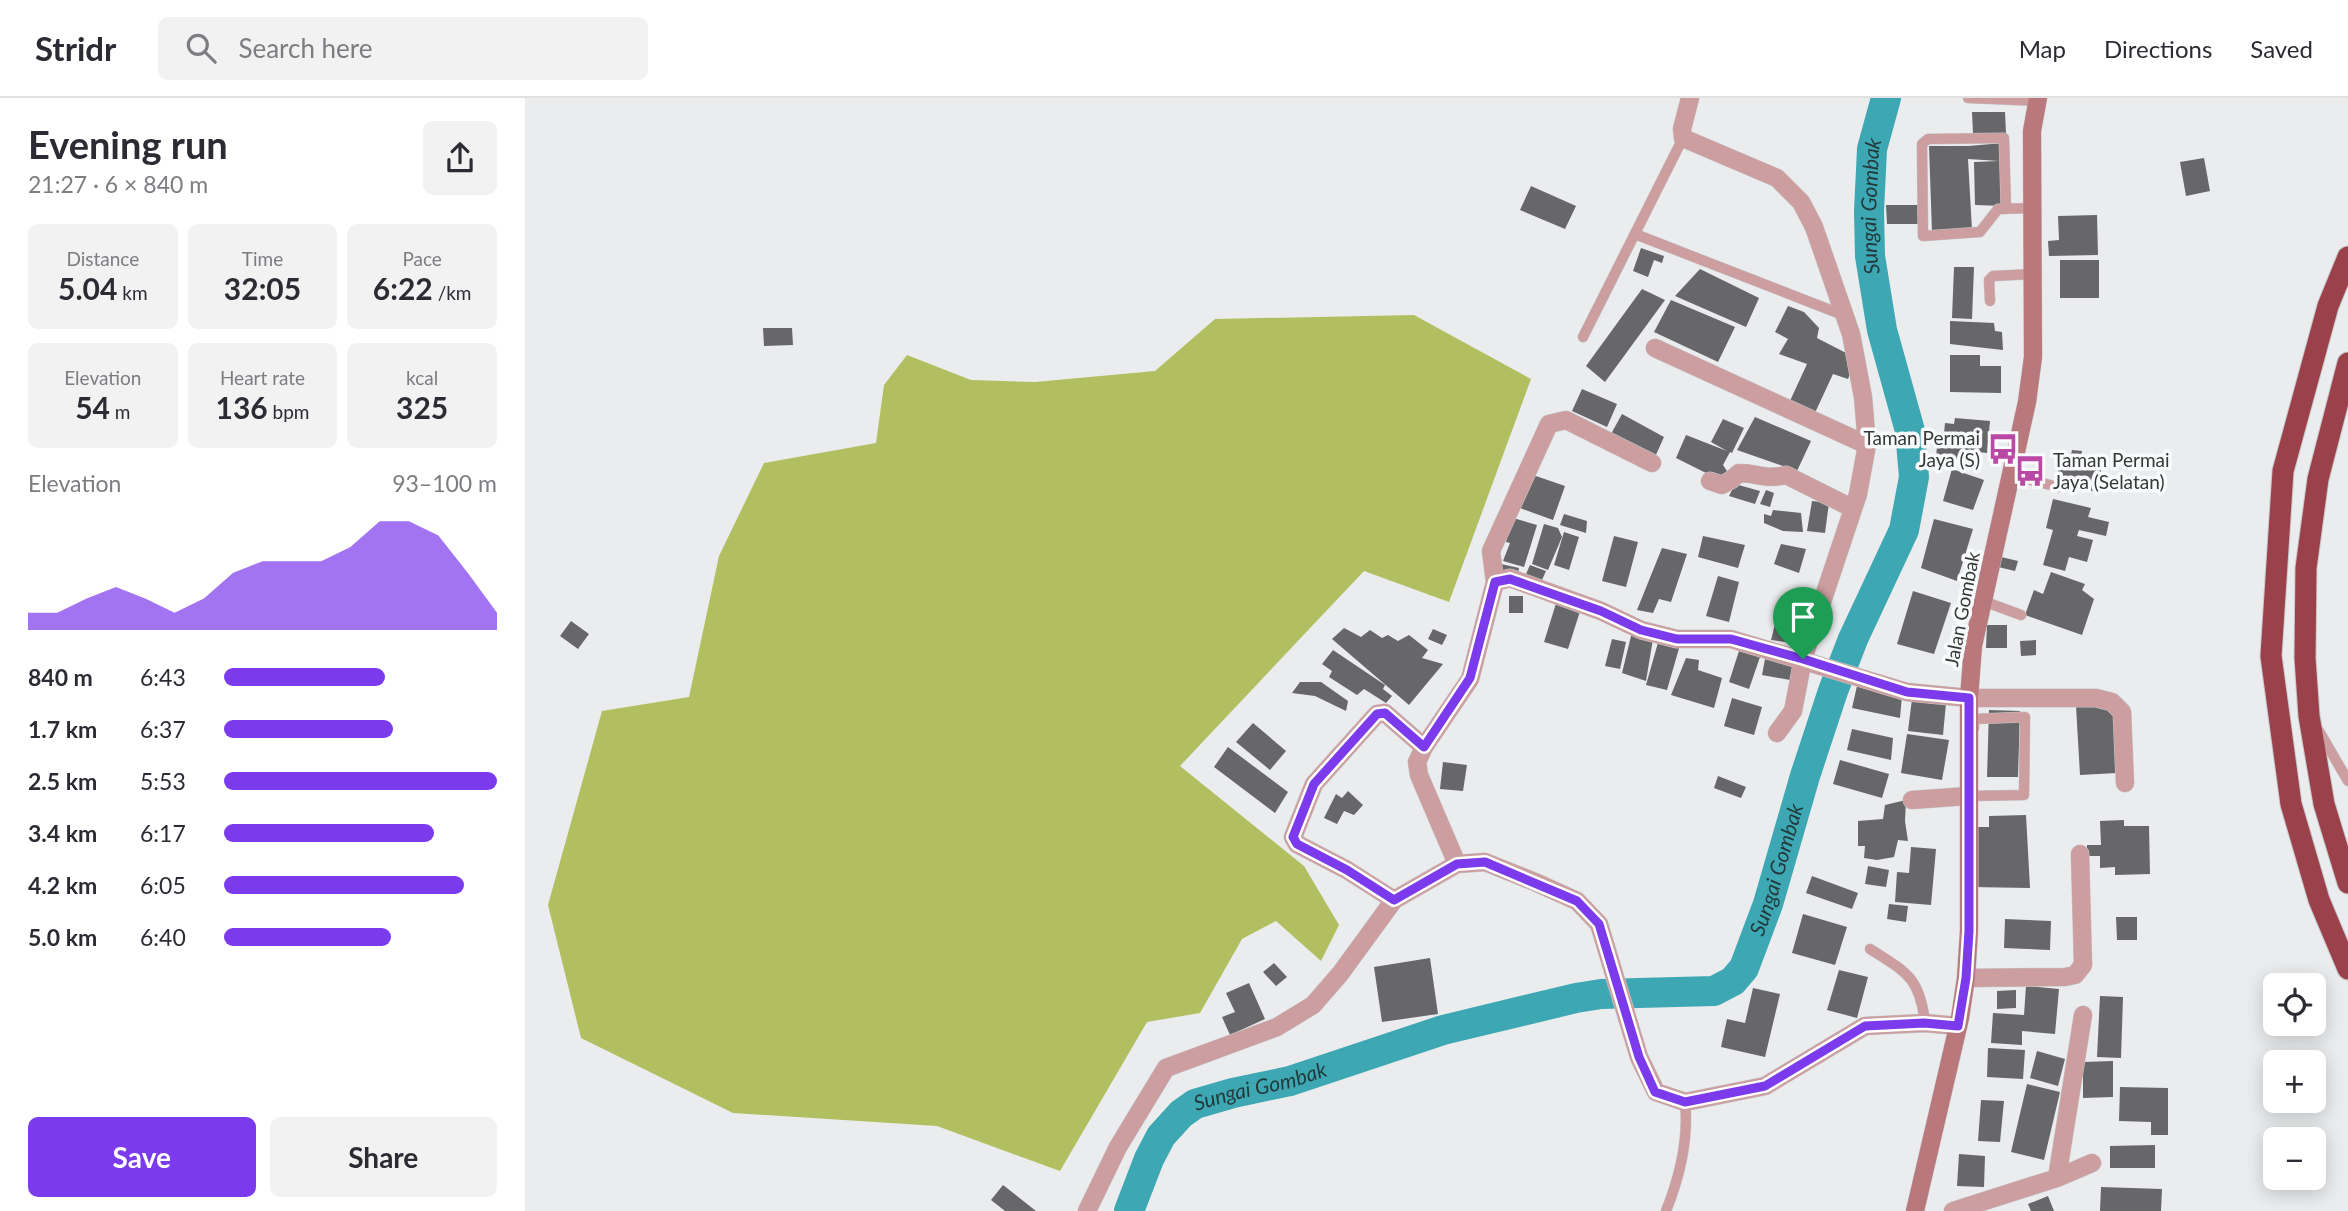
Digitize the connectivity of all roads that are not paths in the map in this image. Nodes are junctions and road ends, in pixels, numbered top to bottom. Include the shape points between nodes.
1 (1690, 98) edge
2 (1968, 98) edge
3 (2037, 99) edge
4 (1683, 138) junction
5 (2033, 208) junction
6 (2005, 209) junction
7 (1635, 234) junction
8 (2348, 257) edge
9 (2033, 274) junction
10 (1990, 301) dead end
11 (1846, 316) junction
12 (1584, 337) dead end
13 (1655, 348) dead end
14 (2348, 363) edge
15 (1867, 446) junction
16 (1652, 463) dead end
17 (2011, 475) junction
18 (1710, 481) dead end
19 (2058, 487) dead end
20 (1852, 508) junction
21 (1495, 582) junction
22 (1983, 601) junction
23 (2021, 615) dead end
24 (1803, 659) junction
25 (1969, 698) junction
26 (2309, 716) junction
27 (1777, 733) dead end
28 (1424, 747) junction
29 (2348, 781) edge
30 (2125, 783) dead end
31 (1971, 796) junction
32 (1912, 800) dead end
33 (2080, 854) dead end
34 (1457, 864) junction
35 (2348, 883) edge
36 (1394, 900) junction
37 (1870, 949) dead end
38 (2348, 969) edge
39 (1966, 978) junction
40 (2083, 1015) dead end
41 (1924, 1023) junction
42 (1958, 1026) junction
43 (1685, 1102) junction
44 (2092, 1163) dead end
45 (2057, 1178) junction
46 (1087, 1211) edge
47 (1666, 1211) edge
48 (1915, 1211) edge
49 (1953, 1211) edge

1 - 4 street
2 - 3 lane
3 - 5 main road, Jalan Gombak via 2032,131
4 - 7 lane
4 - 11 street via 1777,178 1801,202
5 - 6 lane
5 - 9 main road, Jalan Gombak
6 - 6 lane via 2004,138 1928,139 1922,145 1923,236 1980,232 1998,209
7 - 11 lane
7 - 12 lane
8 - 38 highway via 2328,306 2283,471 2271,656 2291,804 2319,900
9 - 10 lane via 1993,276
9 - 17 main road, Jalan Gombak via 2033,357
11 - 15 street via 1863,397
13 - 15 street
14 - 26 highway via 2318,479 2306,568
15 - 20 street
16 - 21 street via 1566,420 1549,424 1492,551
17 - 19 lane
17 - 22 main road, Jalan Gombak
18 - 20 street via 1722,485 1739,473 1759,478 1786,475
20 - 24 street
21 - 24 street via 1510,579 1641,630 1677,639 1731,639
21 - 28 street via 1470,678
22 - 23 lane
22 - 25 main road, Jalan Gombak
24 - 25 street via 1907,692
24 - 27 street via 1793,711
25 - 30 street via 2096,698 2112,702 2122,712
25 - 31 main road, Jalan Gombak
26 - 29 lane
26 - 35 highway via 2324,804
28 - 34 street via 1417,762 1419,775
28 - 36 street via 1385,713 1377,714 1314,784 1293,837 1297,844
31 - 31 lane via 1974,719 2025,717 2024,795
31 - 32 street
31 - 39 main road, Jalan Gombak
33 - 39 street via 2083,965 2075,975
34 - 36 street
34 - 43 street via 1485,862 1577,901 1599,924 1639,1057 1655,1092
36 - 46 street via 1313,1005 1277,1027 1166,1068 1118,1147
37 - 41 lane via 1912,980 1922,998
39 - 42 main road, Jalan Gombak
40 - 45 street
41 - 42 street
41 - 43 street via 1865,1026 1765,1086
42 - 48 main road, Jalan Gombak
43 - 47 lane via 1688,1126 1678,1181
44 - 45 street
45 - 49 street

